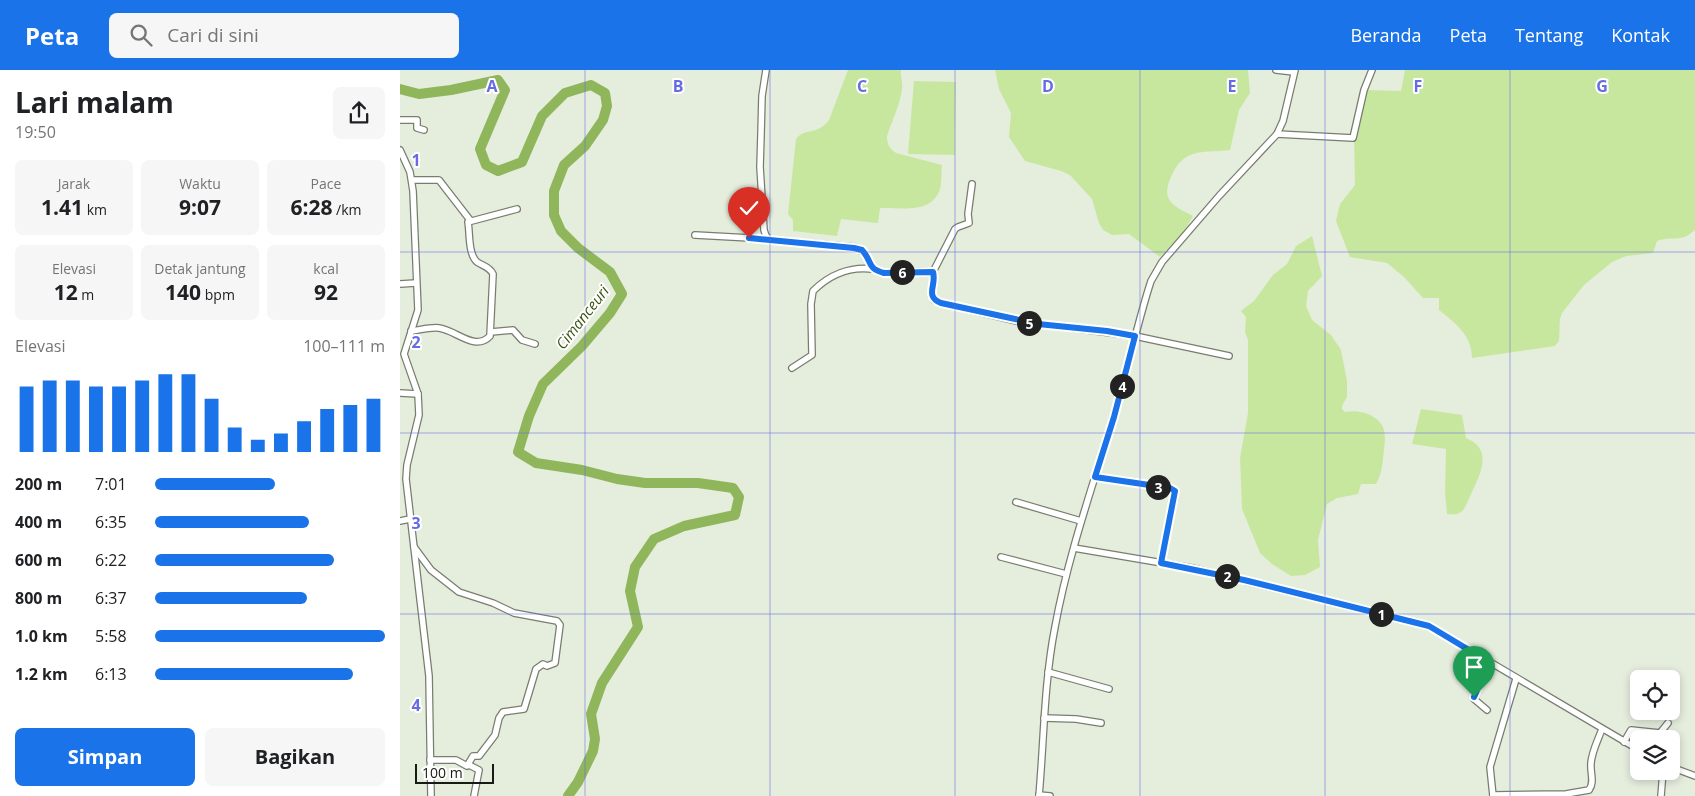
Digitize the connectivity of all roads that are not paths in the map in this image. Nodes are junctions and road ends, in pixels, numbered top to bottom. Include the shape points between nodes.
1 (766, 70) edge
2 (1276, 70) edge
3 (1372, 70) edge
4 (1295, 71) edge
5 (400, 120) edge
6 (424, 130) dead end
7 (1277, 134) junction
8 (400, 150) edge
9 (412, 180) junction
10 (972, 184) dead end
11 (517, 209) dead end
12 (470, 220) junction
13 (695, 235) dead end
14 (769, 239) junction
15 (873, 270) junction
16 (933, 272) junction
17 (416, 283) junction
18 (400, 284) edge
19 (412, 332) junction
20 (491, 332) junction
21 (1135, 336) junction
22 (535, 344) dead end
23 (1229, 356) dead end
24 (792, 368) dead end
25 (400, 393) edge
26 (418, 394) junction
27 (1095, 477) junction
28 (1016, 502) dead end
29 (410, 519) junction
30 (400, 521) edge
31 (1081, 521) junction
32 (413, 547) junction
33 (1074, 548) junction
34 (1001, 557) dead end
35 (1161, 563) junction
36 (1066, 574) junction
37 (1489, 662) junction
38 (1048, 672) junction
39 (1516, 678) junction
40 (1108, 689) dead end
41 (1487, 710) dead end
42 (1044, 718) junction
43 (1102, 723) dead end
44 (1668, 723) dead end
45 (1602, 729) junction
46 (1624, 742) junction
47 (1630, 745) edge
48 (430, 760) junction
49 (469, 765) junction
50 (1680, 770) edge
51 (1695, 776) edge
52 (1662, 780) edge
53 (1039, 795) edge
54 (1493, 795) edge
55 (431, 796) edge
56 (474, 796) edge
57 (1050, 796) edge
58 (1661, 796) edge

1 - 14 street via 760,167 764,230
2 - 4 street
3 - 7 street via 1353,138
4 - 7 street
5 - 6 street via 418,120 417,128
7 - 21 street via 1156,270
8 - 9 street
9 - 12 street via 439,180
9 - 17 street
10 - 16 street via 969,223 955,229
11 - 12 street
12 - 20 street via 472,255 492,271 494,278
13 - 14 street
14 - 15 street via 862,250
15 - 16 street via 884,273
15 - 24 street via 855,268 840,272 813,291 812,355
16 - 21 street via 932,296 941,303 1031,323
17 - 18 street
17 - 19 street via 418,310
19 - 20 street via 442,328 477,342 487,339
19 - 26 street via 404,354
20 - 22 street via 513,330 522,340
21 - 23 street
21 - 27 street
25 - 26 street
26 - 29 street via 418,423 406,472
27 - 31 street
27 - 35 street via 1175,491
28 - 31 street
29 - 30 street
29 - 32 street
31 - 33 street
32 - 48 street via 429,676
32 - 49 street via 431,570 459,592 514,613 557,621 560,626 554,663 540,665 536,669 524,709 503,712 495,735
33 - 35 street
33 - 36 street
34 - 36 street
35 - 37 street via 1429,626
36 - 38 street
37 - 39 street
37 - 41 street via 1474,696
38 - 40 street
38 - 42 street
39 - 45 street
39 - 54 street via 1490,767
42 - 43 street
42 - 53 street
44 - 46 street via 1660,733 1632,730
45 - 46 street
45 - 54 street via 1592,757 1590,790 1566,794
46 - 47 street
48 - 49 street via 456,760
48 - 55 street
49 - 56 street via 479,770
50 - 51 street
52 - 58 street
53 - 57 street

